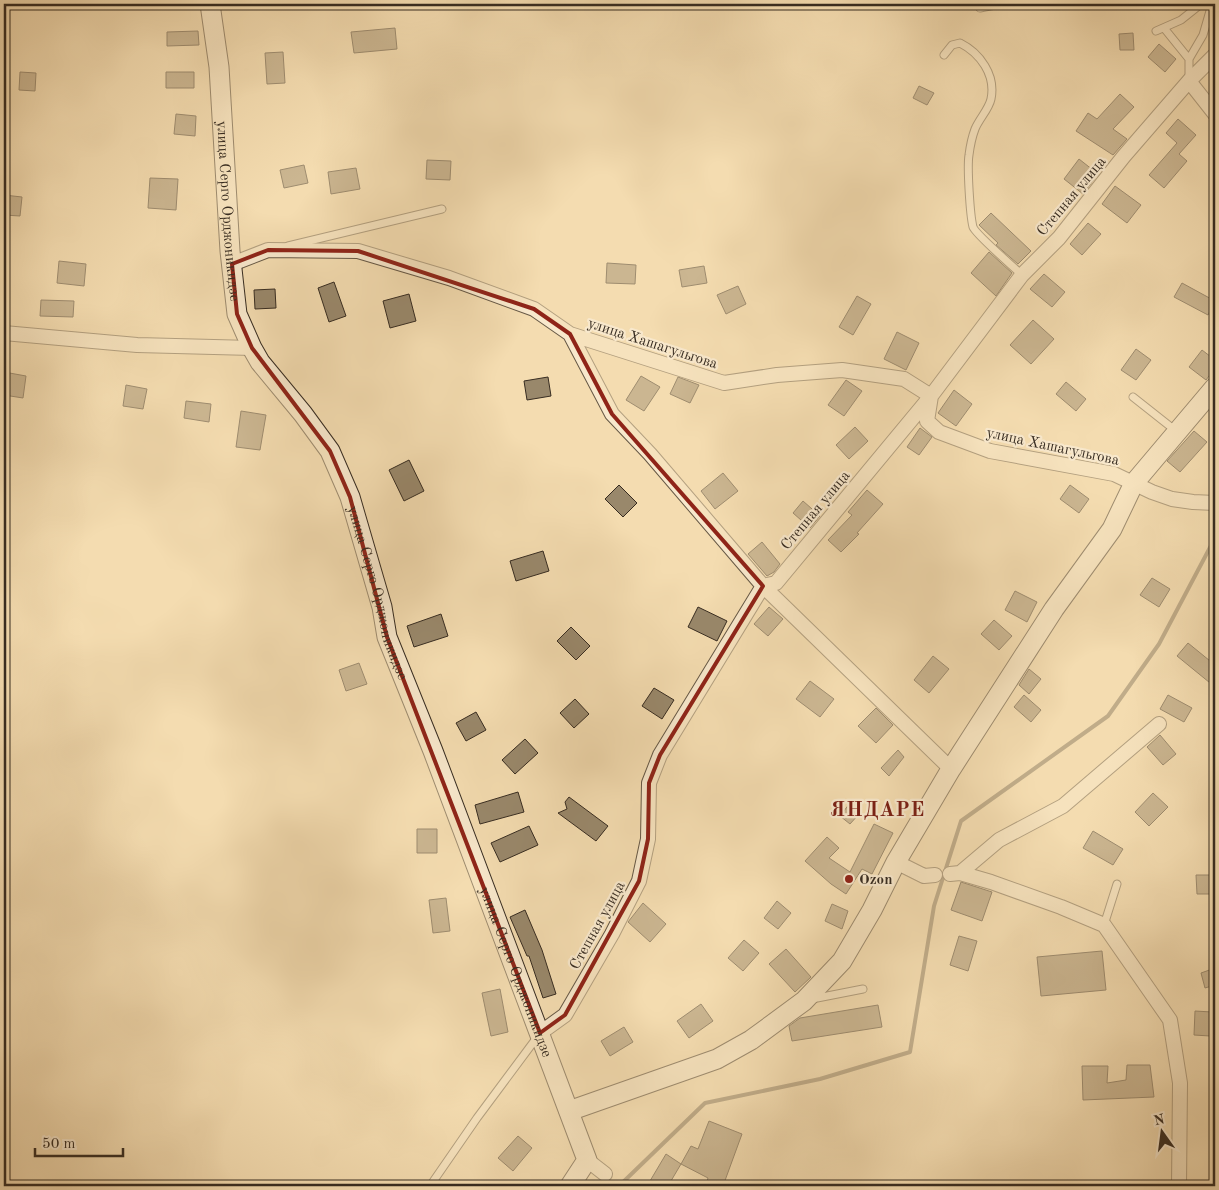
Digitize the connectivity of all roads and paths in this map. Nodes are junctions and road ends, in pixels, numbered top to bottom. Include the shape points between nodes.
1 (210, 4) edge
2 (1000, 4) edge
3 (1201, 4) edge
4 (1212, 4) edge
5 (980, 8) dead end
6 (1164, 28) junction
7 (1156, 32) dead end
8 (944, 55) dead end
9 (1215, 55) edge
10 (1189, 59) junction
11 (1189, 81) junction
12 (1215, 114) edge
13 (442, 209) dead end
14 (268, 250) junction
15 (232, 264) junction
16 (1022, 275) junction
17 (4, 333) edge
18 (570, 334) junction
19 (252, 348) junction
20 (1215, 387) edge
21 (931, 396) junction
22 (1133, 397) dead end
23 (1177, 432) junction
24 (1134, 483) junction
25 (1215, 503) edge
26 (763, 586) junction
27 (1158, 724) dead end
28 (951, 769) junction
29 (896, 862) junction
30 (935, 875) dead end
31 (1117, 884) dead end
32 (1104, 925) junction
33 (862, 989) dead end
34 (804, 1001) junction
35 (540, 1034) junction
36 (569, 1111) junction
37 (587, 1160) junction
38 (605, 1174) dead end
39 (430, 1186) edge
40 (570, 1186) edge
41 (1178, 1186) edge

1 - 15 street, улица Серго Орджоникидзе via 219,67
2 - 5 lane
3 - 6 lane via 1181,20
4 - 10 lane via 1203,35
6 - 7 lane
6 - 10 lane
8 - 16 lane via 952,45 960,43 982,60 988,71 992,85 991,100 975,129 968,157 974,229
9 - 11 street, Степная улица
10 - 11 lane
11 - 12 street
11 - 16 street, Степная улица via 1059,238
13 - 14 lane
14 - 15 street
14 - 18 street via 358,251 450,278 534,309
15 - 19 street, улица Серго Орджоникидзе via 237,314
16 - 21 street, Степная улица
17 - 19 street via 136,346
18 - 21 street, улица Хашагульгова via 724,383 842,370 904,379
18 - 26 street via 612,414
19 - 35 street, улица Серго Орджоникидзе via 330,451 347,489 382,607 387,637 434,751
20 - 23 street
21 - 24 street, улица Хашагульгова via 927,421 939,432 990,452 1114,474
21 - 26 street, Степная улица via 776,583
22 - 23 lane
23 - 24 street
24 - 25 street, улица Хашагульгова via 1172,499
24 - 28 street via 1112,529 1054,609
26 - 28 street
26 - 35 street, Степная улица via 660,755 649,783 648,839 635,890 565,1015
27 - 32 street via 1063,806 999,840 955,874 1043,900
28 - 29 street
29 - 30 street via 924,876
29 - 34 street via 842,961
31 - 32 lane
32 - 41 street via 1170,1020 1180,1083
33 - 34 lane
34 - 36 street via 751,1040 717,1059
35 - 36 street, улица Серго Орджоникидзе
35 - 39 lane
36 - 37 street, улица Серго Орджоникидзе
37 - 38 street
37 - 40 street

